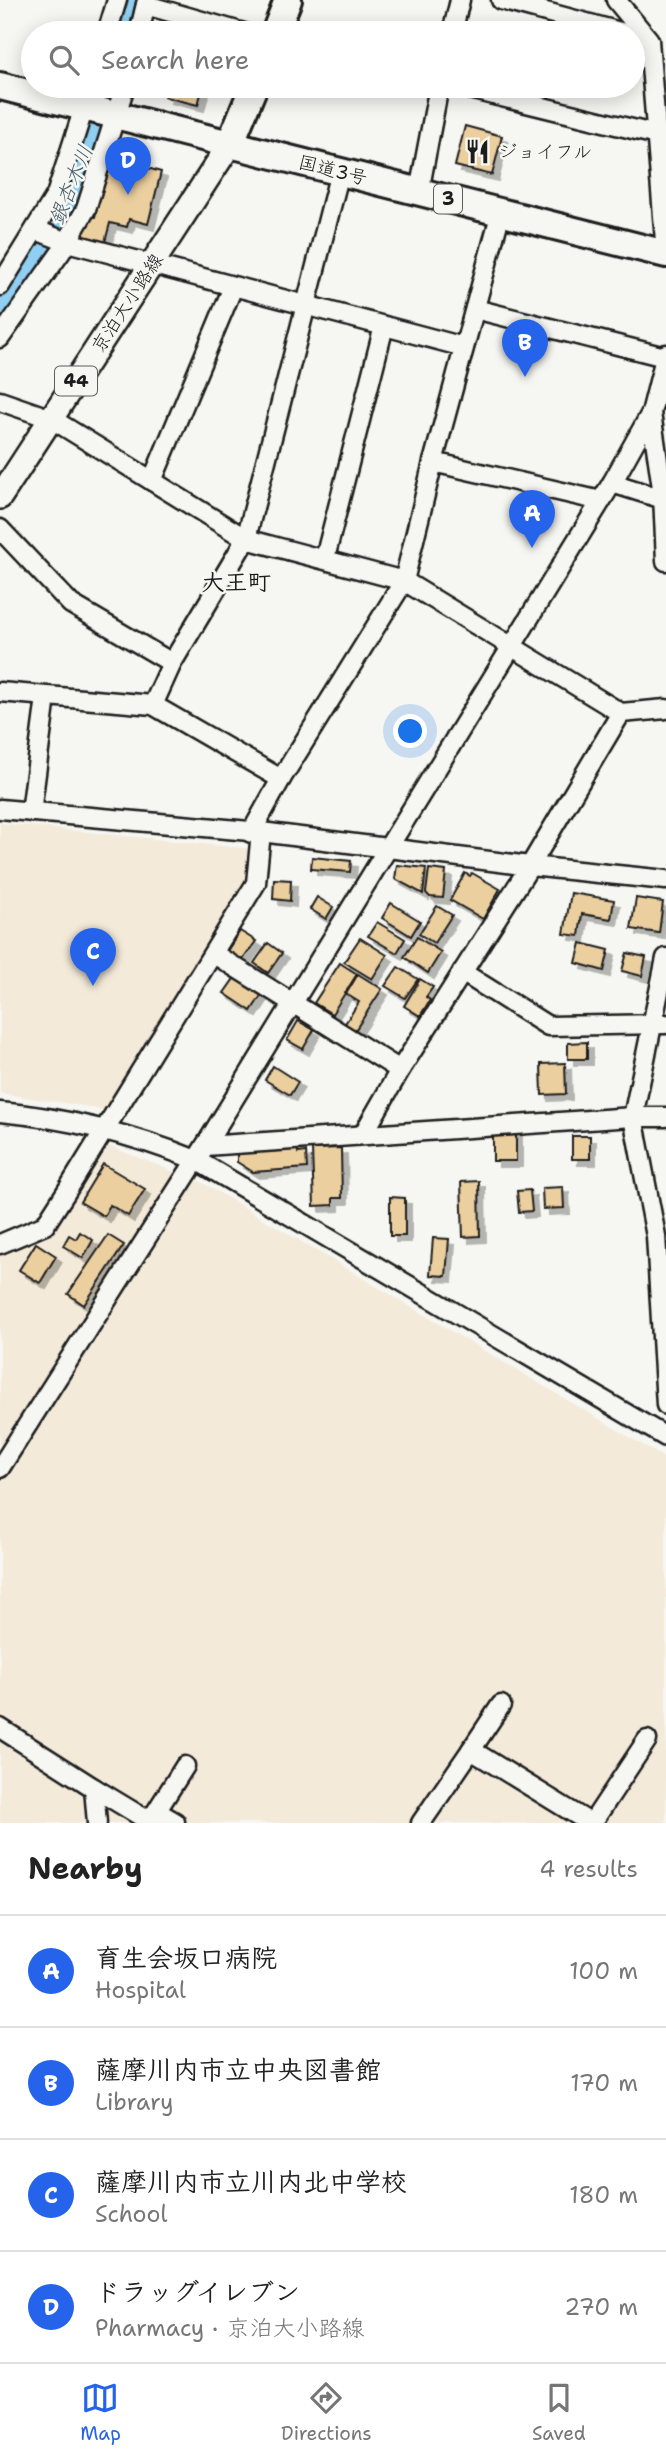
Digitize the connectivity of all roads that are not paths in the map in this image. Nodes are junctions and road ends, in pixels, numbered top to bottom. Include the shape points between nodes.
1 (117, 0) edge
2 (288, 0) edge
3 (460, 0) edge
4 (501, 0) edge
5 (616, 0) edge
6 (146, 2) edge
7 (111, 21) edge
8 (142, 21) edge
9 (206, 21) edge
10 (280, 21) edge
11 (455, 21) edge
12 (579, 21) edge
13 (633, 21) edge
14 (649, 40) edge
15 (0, 86) edge
16 (21, 90) edge
17 (56, 98) edge
18 (249, 98) edge
19 (437, 98) edge
20 (506, 98) edge
21 (98, 107) edge
22 (661, 136) edge
23 (230, 144) junction
24 (341, 172) junction
25 (419, 192) junction
26 (501, 212) junction
27 (39, 231) junction
28 (64, 241) junction
29 (666, 254) edge
30 (152, 265) junction
31 (2, 278) edge
32 (233, 286) junction
33 (308, 304) junction
34 (475, 309) junction
35 (384, 326) junction
36 (0, 338) edge
37 (464, 347) junction
38 (666, 356) edge
39 (0, 401) edge
40 (659, 415) edge
41 (51, 419) junction
42 (433, 462) junction
43 (152, 481) junction
44 (612, 483) junction
45 (0, 497) edge
46 (663, 497) junction
47 (601, 501) junction
48 (0, 529) edge
49 (246, 539) junction
50 (324, 558) junction
51 (666, 561) edge
52 (404, 581) junction
53 (512, 645) junction
54 (172, 663) junction
55 (0, 692) edge
56 (46, 697) junction
57 (153, 705) junction
58 (666, 709) edge
59 (621, 713) junction
60 (281, 779) junction
61 (0, 809) edge
62 (31, 812) junction
63 (256, 833) junction
64 (388, 849) junction
65 (530, 866) junction
66 (666, 880) edge
67 (214, 954) junction
68 (666, 958) edge
69 (462, 972) junction
70 (292, 1002) junction
71 (659, 1024) edge
72 (400, 1070) junction
73 (0, 1112) edge
74 (633, 1117) junction
75 (666, 1117) edge
76 (103, 1130) junction
77 (364, 1133) junction
78 (200, 1153) junction
79 (0, 1244) edge
80 (666, 1405) edge
81 (666, 1437) edge
82 (0, 1468) edge
83 (501, 1705) dead end
84 (0, 1728) edge
85 (647, 1740) dead end
86 (471, 1750) junction
87 (185, 1766) dead end
88 (94, 1788) junction
89 (154, 1815) junction
90 (175, 1822) edge
91 (97, 1823) edge
92 (421, 1823) edge
93 (591, 1823) edge

1 - 7 street
2 - 10 highway
3 - 11 street
4 - 12 street
5 - 13 street
6 - 8 street
6 - 9 street
14 - 22 street
15 - 16 highway, 国道3号 / 3
17 - 21 highway, 国道3号 / 3
18 - 23 highway
19 - 25 street
20 - 22 street
21 - 23 highway, 国道3号 / 3
21 - 27 street
21 - 28 street via 86,209
22 - 29 street
23 - 24 highway, 国道3号 / 3
23 - 30 main road, 京泊大小路線 / 44
24 - 25 highway, 国道3号 / 3
24 - 33 street
25 - 26 highway, 国道3号 / 3
26 - 29 highway, 国道3号 / 3
26 - 34 street
27 - 28 street
27 - 31 street
28 - 30 street
28 - 36 street
30 - 32 street
30 - 41 main road, 京泊大小路線 / 44
32 - 33 street
32 - 43 street
33 - 35 street
33 - 49 street
34 - 37 street
34 - 38 street
35 - 37 street
35 - 50 street
37 - 42 street
38 - 40 street
39 - 41 street
40 - 44 street
40 - 46 street
41 - 43 street
41 - 45 main road, 京泊大小路線 / 44
42 - 47 street
42 - 52 street
43 - 49 street
44 - 46 street
44 - 47 street
46 - 51 street
47 - 53 street
48 - 54 street via 71,604
49 - 50 street
49 - 54 street
50 - 52 street
52 - 53 street
52 - 60 street
53 - 59 street
53 - 64 street
54 - 57 street
55 - 56 street
56 - 57 street
56 - 62 street
57 - 60 street
58 - 59 street
59 - 65 street
60 - 63 street
61 - 62 street
62 - 63 street
63 - 64 street
63 - 67 street via 256,883
64 - 65 street
64 - 70 street
65 - 66 street
65 - 69 street
67 - 70 street
67 - 76 street
68 - 71 street
69 - 71 street via 548,1026
69 - 72 street
70 - 72 street
70 - 78 street
71 - 74 street
72 - 77 street
73 - 76 street
74 - 75 street
74 - 77 street
74 - 80 street via 656,1236
76 - 78 street
76 - 79 street via 44,1225
77 - 78 street
78 - 81 street
78 - 82 street
83 - 86 street
84 - 88 street
85 - 93 street
86 - 92 street
86 - 93 street
87 - 89 street
88 - 89 street via 142,1817
88 - 91 street
89 - 90 street

